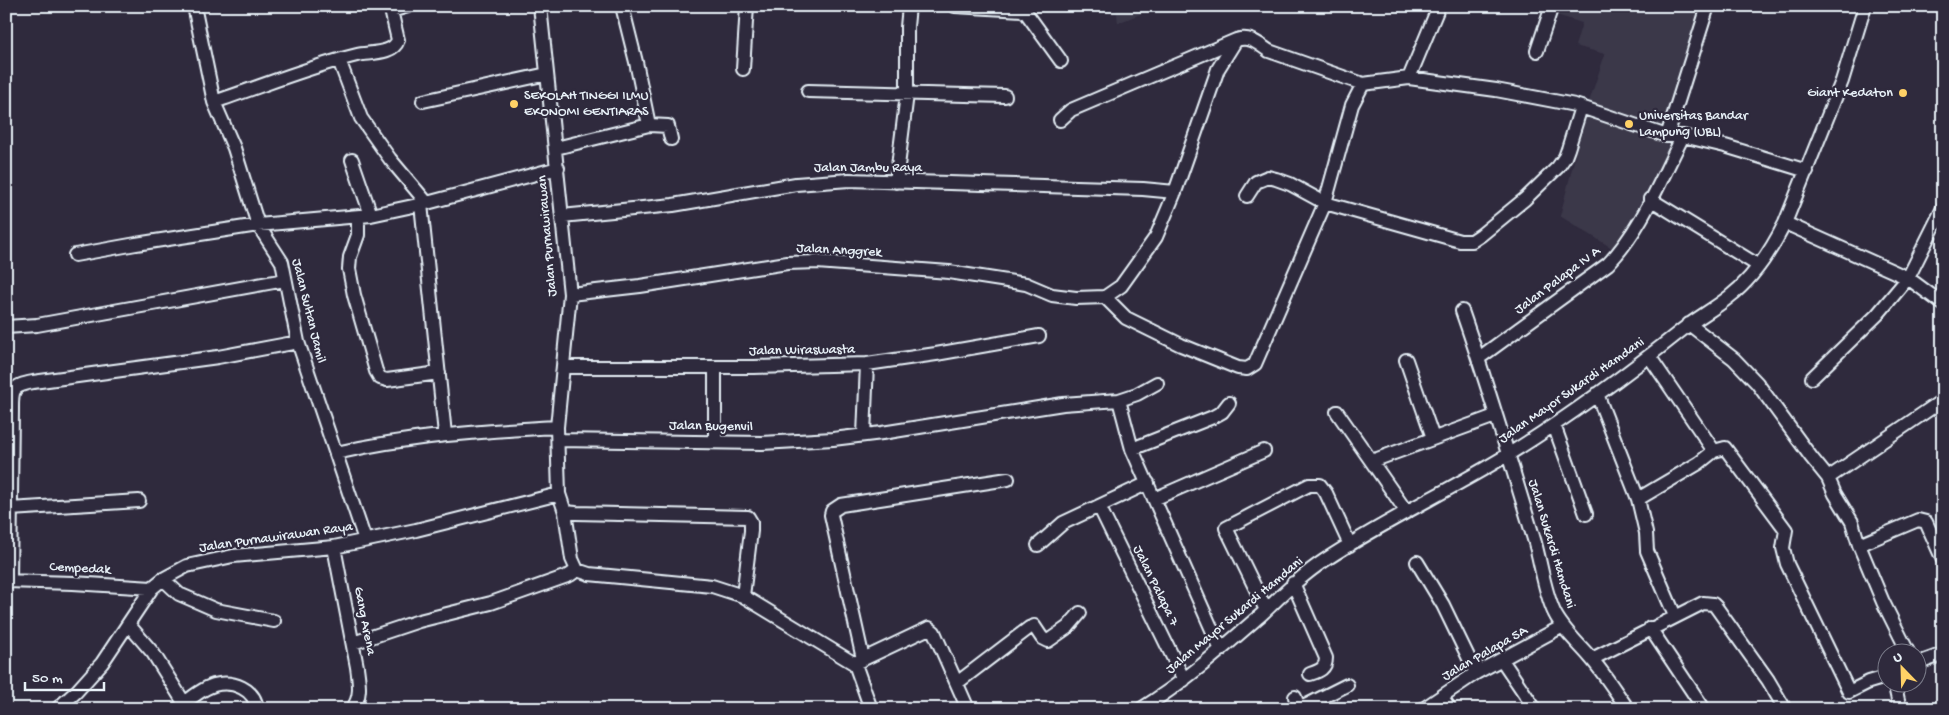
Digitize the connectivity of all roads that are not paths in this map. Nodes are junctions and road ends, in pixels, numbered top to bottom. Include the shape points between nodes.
1 (194, 6) edge
2 (408, 6) edge
3 (540, 6) edge
4 (622, 6) edge
5 (747, 6) edge
6 (909, 6) edge
7 (955, 6) edge
8 (1440, 6) edge
9 (1552, 6) edge
10 (1708, 6) edge
11 (1865, 6) edge
12 (390, 8) edge
13 (1236, 40) junction
14 (1537, 51) dead end
15 (339, 60) junction
16 (1061, 61) dead end
17 (743, 69) dead end
18 (547, 74) junction
19 (1409, 78) junction
20 (1363, 84) junction
21 (808, 91) dead end
22 (907, 94) junction
23 (1005, 96) dead end
24 (423, 100) dead end
25 (214, 102) junction
26 (1581, 107) junction
27 (1060, 120) dead end
28 (648, 126) junction
29 (1667, 136) junction
30 (1683, 136) junction
31 (671, 139) dead end
32 (556, 148) junction
33 (352, 160) dead end
34 (558, 168) junction
35 (1807, 171) junction
36 (896, 182) junction
37 (1175, 192) junction
38 (1247, 196) dead end
39 (1650, 199) junction
40 (424, 204) junction
41 (1325, 204) junction
42 (1943, 208) edge
43 (371, 215) junction
44 (562, 216) junction
45 (358, 217) junction
46 (1785, 223) junction
47 (258, 225) junction
48 (75, 255) dead end
49 (1759, 266) junction
50 (1908, 278) junction
51 (285, 280) junction
52 (570, 294) junction
53 (1105, 297) junction
54 (1943, 304) edge
55 (1462, 311) dead end
56 (1689, 324) junction
57 (6, 327) edge
58 (1040, 336) dead end
59 (298, 342) junction
60 (1649, 356) junction
61 (1479, 358) junction
62 (1406, 360) dead end
63 (867, 364) junction
64 (563, 367) junction
65 (715, 367) junction
66 (439, 373) junction
67 (1812, 378) dead end
68 (1157, 383) dead end
69 (1597, 394) junction
70 (1119, 400) junction
71 (1943, 400) edge
72 (1229, 403) dead end
73 (1337, 412) dead end
74 (1496, 416) junction
75 (1554, 425) junction
76 (445, 434) junction
77 (558, 434) junction
78 (864, 435) junction
79 (1433, 438) junction
80 (715, 442) junction
81 (1132, 449) junction
82 (1264, 451) dead end
83 (1714, 451) junction
84 (336, 453) junction
85 (1508, 454) junction
86 (9, 461) edge
87 (1372, 461) junction
88 (1828, 478) junction
89 (1008, 479) dead end
90 (1148, 483) junction
91 (559, 494) junction
92 (1154, 499) junction
93 (1638, 499) junction
94 (139, 500) dead end
95 (1099, 506) junction
96 (10, 509) junction
97 (1406, 511) junction
98 (565, 512) junction
99 (1586, 514) dead end
100 (365, 540) junction
101 (1038, 545) dead end
102 (1350, 545) junction
103 (1859, 546) junction
104 (334, 547) junction
105 (1943, 560) edge
106 (1417, 562) dead end
107 (577, 570) junction
108 (164, 579) junction
109 (8, 581) edge
110 (1293, 583) junction
111 (152, 588) junction
112 (742, 596) junction
113 (1266, 610) junction
114 (1080, 613) dead end
115 (1675, 616) junction
116 (274, 621) dead end
117 (128, 624) junction
118 (1563, 626) junction
119 (1650, 628) junction
120 (1903, 642) edge
121 (353, 643) junction
122 (1221, 650) junction
123 (1943, 654) edge
124 (1592, 659) junction
125 (1502, 660) junction
126 (1926, 660) edge
127 (859, 662) junction
128 (1476, 673) junction
129 (1310, 674) dead end
130 (1184, 680) junction
131 (1876, 680) edge
132 (957, 684) junction
133 (1347, 685) dead end
134 (1896, 692) edge
135 (1442, 697) junction
136 (1161, 703) edge
137 (355, 705) edge
138 (1297, 705) edge
139 (183, 707) edge
140 (58, 709) edge
141 (257, 709) edge
142 (871, 709) edge
143 (968, 709) edge
144 (1141, 709) edge
145 (1423, 709) edge
146 (1450, 709) edge
147 (1535, 709) edge
148 (1628, 709) edge
149 (1704, 709) edge
150 (1785, 709) edge
151 (1900, 709) edge

1 - 25 street, Jalan Sultan Jamil
2 - 12 street
3 - 18 street, Jalan Purnawirawan
4 - 28 street
5 - 17 street
6 - 22 street
7 - 16 street via 1022,10
8 - 19 street
9 - 14 street
10 - 29 street
11 - 35 street, Jalan Mayor Sukardi Hamdani via 1842,81
12 - 15 street via 398,40 394,47
13 - 20 street via 1249,39 1269,51
13 - 27 street via 1071,110
13 - 37 street via 1218,69
15 - 25 street
15 - 40 street via 361,118
18 - 24 street
18 - 32 street, Jalan Purnawirawan
19 - 20 street
19 - 26 street via 1496,90
20 - 41 street via 1352,105
21 - 22 street
22 - 23 street
22 - 36 street
25 - 47 street, Jalan Sultan Jamil via 234,148
26 - 29 street
26 - 41 street via 1568,150 1558,167 1525,199 1472,241 1460,241
28 - 31 street via 668,126
28 - 32 street
29 - 30 street
30 - 35 street
30 - 39 street, Jalan Palapa IV A
32 - 34 street, Jalan Purnawirawan
33 - 43 street
34 - 40 street
34 - 44 street, Jalan Purnawirawan
35 - 46 street, Jalan Mayor Sukardi Hamdani
36 - 37 street, Jalan Jambu Raya
36 - 44 street, Jalan Jambu Raya via 849,180 796,184 673,205
37 - 53 street via 1156,237 1121,286
38 - 41 street via 1256,182 1268,177 1290,184
39 - 49 street
39 - 61 street, Jalan Palapa IV A via 1621,249 1608,264
40 - 43 street
40 - 66 street
41 - 53 street via 1255,364 1247,369 1181,345 1126,318
42 - 50 street
43 - 45 street
44 - 52 street, Jalan Purnawirawan
45 - 47 street
45 - 66 street via 358,235 349,269 376,372 387,380
46 - 49 street, Jalan Mayor Sukardi Hamdani
46 - 50 street
47 - 48 street
47 - 51 street, Jalan Sultan Jamil via 280,257
49 - 56 street, Jalan Mayor Sukardi Hamdani via 1728,298
50 - 54 street
50 - 67 street via 1877,315
51 - 57 street via 37,325
51 - 59 street, Jalan Sultan Jamil
52 - 53 street, Jalan Anggrek via 780,264 817,262 949,272 1026,284 1052,295
52 - 64 street, Jalan Purnawirawan
55 - 61 street, Jalan Sukardi Hamdani
56 - 60 street, Jalan Mayor Sukardi Hamdani
56 - 88 street via 1734,359 1757,383
58 - 63 street, Jalan Wiraswasta
59 - 84 street, Jalan Sultan Jamil
59 - 86 street via 218,358 21,384 14,389 12,396
60 - 69 street, Jalan Mayor Sukardi Hamdani
60 - 83 street
61 - 74 street, Jalan Sukardi Hamdani
62 - 79 street
63 - 65 street, Jalan Wiraswasta
63 - 78 street
64 - 65 street, Jalan Wiraswasta
64 - 77 street, Jalan Purnawirawan
65 - 80 street
66 - 76 street
68 - 70 street, Jalan Bugenvil
69 - 75 street, Jalan Mayor Sukardi Hamdani
69 - 93 street
70 - 78 street, Jalan Bugenvil via 1063,404
70 - 81 street
71 - 88 street
72 - 81 street via 1214,417
73 - 87 street
74 - 79 street
74 - 85 street, Jalan Sukardi Hamdani
75 - 85 street, Jalan Mayor Sukardi Hamdani
75 - 99 street
76 - 77 street, Jalan Bugenvil
76 - 84 street, Jalan Bugenvil
77 - 80 street, Jalan Bugenvil
77 - 91 street, Jalan Purnawirawan
78 - 80 street, Jalan Bugenvil via 800,442
79 - 87 street
81 - 90 street
82 - 92 street
83 - 93 street
83 - 131 street via 1725,448 1730,453 1786,530 1783,548 1787,564 1849,692
84 - 100 street, Jalan Sultan Jamil
85 - 97 street, Jalan Mayor Sukardi Hamdani
85 - 118 street, Jalan Sukardi Hamdani via 1554,613
86 - 96 street
87 - 97 street
88 - 103 street via 1852,522
89 - 127 street via 841,505 832,511
90 - 92 street
90 - 95 street
91 - 98 street, Jalan Purnawirawan
91 - 100 street, Jalan Purnawirawan Raya
92 - 122 street
93 - 115 street via 1647,551
94 - 96 street
95 - 101 street via 1063,523
95 - 130 street, Jalan Palapa 7
96 - 109 street
97 - 102 street, Jalan Mayor Sukardi Hamdani
98 - 107 street, Jalan Purnawirawan via 572,559
98 - 112 street via 748,517 751,531
100 - 104 street, Jalan Purnawirawan Raya
102 - 110 street, Jalan Mayor Sukardi Hamdani
102 - 113 street via 1320,486 1309,485 1226,528
103 - 105 street via 1918,520 1926,522
103 - 120 street
104 - 108 street, Jalan Purnawirawan Raya via 198,562
104 - 121 street, Gang Arena
106 - 128 street via 1443,605
107 - 112 street via 589,574 712,586
107 - 121 street via 491,603 419,621
108 - 111 street, Jalan Purnawirawan Raya
108 - 116 street via 179,594 216,610
109 - 111 street, Cempedak
110 - 113 street, Jalan Mayor Sukardi Hamdani
110 - 129 street via 1326,658 1324,668
111 - 117 street, Jalan Purnawirawan Raya
112 - 127 street
113 - 122 street, Jalan Mayor Sukardi Hamdani
114 - 132 street via 1068,627 1048,641 1034,626 1029,628
115 - 119 street
115 - 150 street via 1703,603 1712,604 1768,680
117 - 139 street via 153,653
117 - 140 street, Jalan Purnawirawan Raya via 92,675
118 - 124 street, Jalan Sukardi Hamdani
118 - 125 street, Jalan Palapa 5A
119 - 124 street
119 - 149 street
121 - 137 street, Gang Arena via 359,687
122 - 130 street, Jalan Mayor Sukardi Hamdani
123 - 126 street
124 - 148 street, Jalan Sukardi Hamdani
125 - 128 street, Jalan Palapa 5A
125 - 147 street
127 - 132 street via 929,628 934,632
127 - 142 street
128 - 135 street, Jalan Palapa 5A
130 - 136 street, Jalan Mayor Sukardi Hamdani
132 - 143 street
133 - 138 street
134 - 151 street
135 - 145 street, Jalan Palapa 5A
135 - 146 street
136 - 144 street, Jalan Mayor Sukardi Hamdani
139 - 141 street via 208,688 223,684 246,689 254,697

